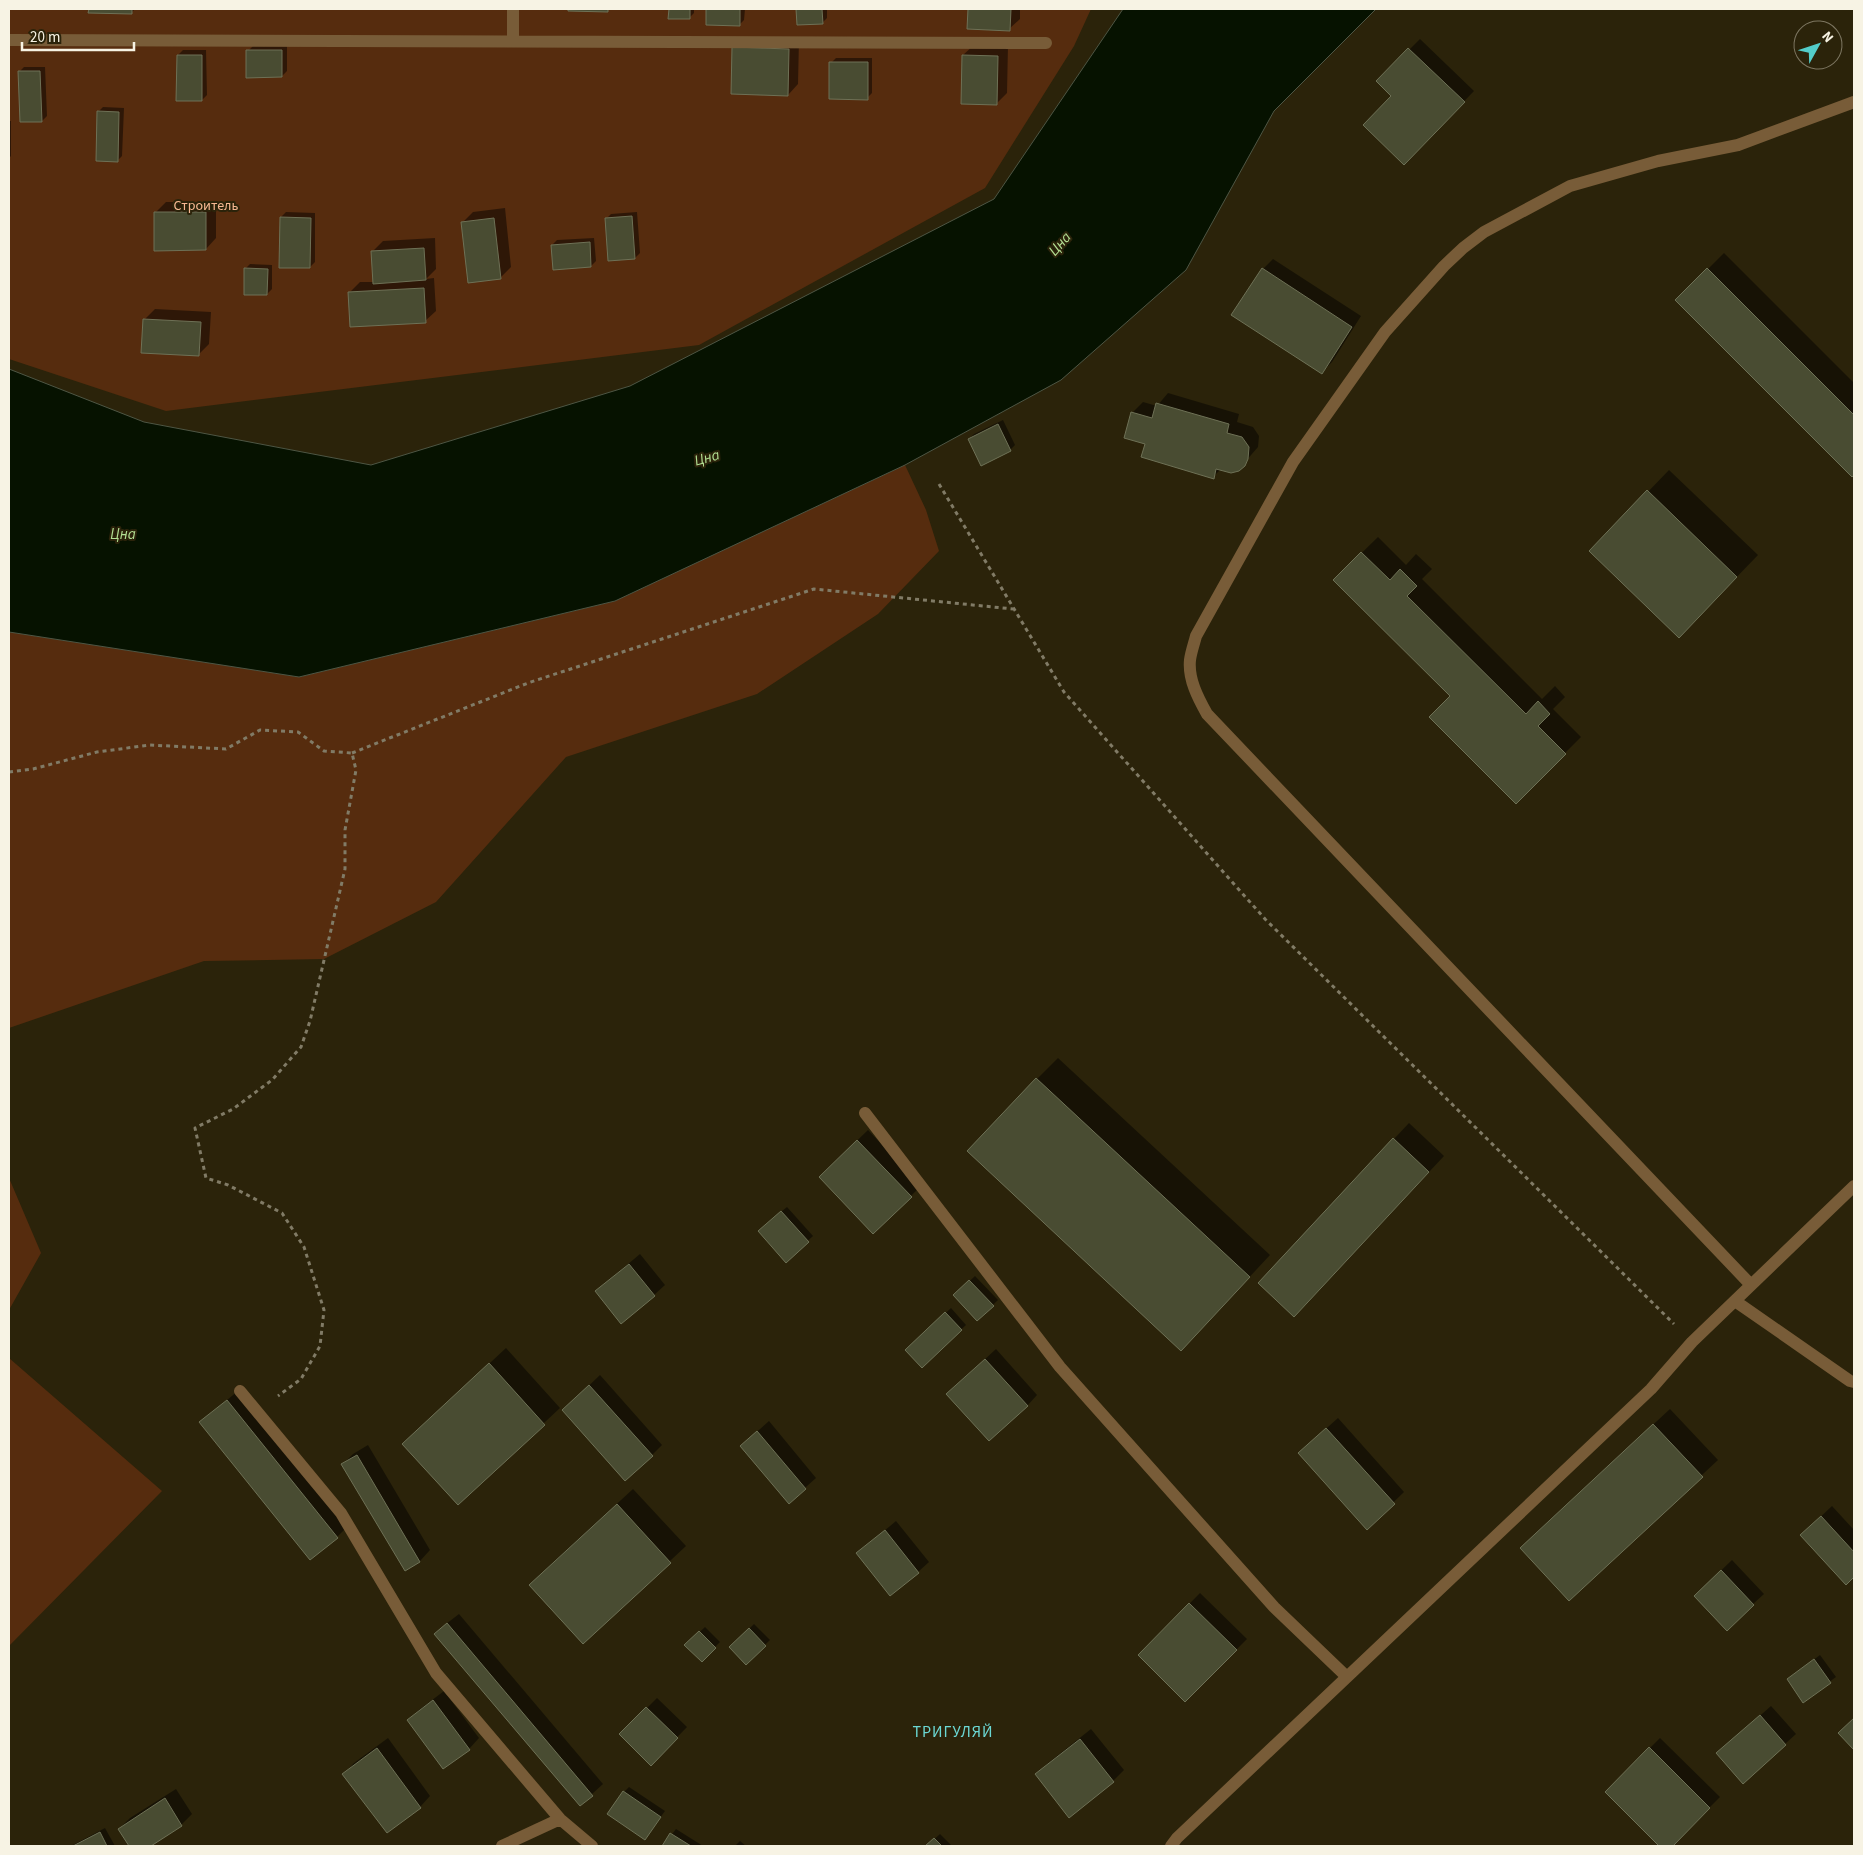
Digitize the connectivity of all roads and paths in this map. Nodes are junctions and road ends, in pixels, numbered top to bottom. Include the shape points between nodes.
1 (513, 9) edge
2 (9, 40) edge
3 (513, 41) junction
4 (1046, 43) dead end
5 (1854, 102) edge
6 (939, 484) dead end
7 (1014, 609) junction
8 (352, 753) junction
9 (9, 772) edge
10 (865, 1113) dead end
11 (1854, 1186) edge
12 (1751, 1285) junction
13 (1735, 1301) junction
14 (1692, 1342) junction
15 (1854, 1382) edge
16 (240, 1391) dead end
17 (258, 1411) junction
18 (1347, 1677) junction
19 (560, 1819) junction
20 (502, 1846) edge
21 (592, 1846) edge
22 (1171, 1846) edge

1 - 3 street
2 - 3 street
3 - 4 street
5 - 12 street via 1738,145 1570,186 1484,232 1463,248 1385,332 1293,462 1196,636 1190,661 1195,692 1207,714
6 - 7 path
7 - 8 path via 814,589 528,683
7 - 14 path via 1064,692 1265,919
8 - 9 path via 324,751 298,732 260,730 226,749 150,746 98,752
8 - 17 path via 356,770 345,830 345,869 301,1047 272,1080 233,1109 195,1128 206,1178 228,1185 282,1214 304,1247 324,1310 320,1346 301,1379
10 - 18 street via 1060,1367 1274,1607
11 - 12 street
12 - 13 street
13 - 14 street
13 - 15 street
14 - 18 street via 1651,1389
16 - 17 street
17 - 19 street via 341,1512 436,1673
18 - 22 street
19 - 20 street
19 - 21 street

